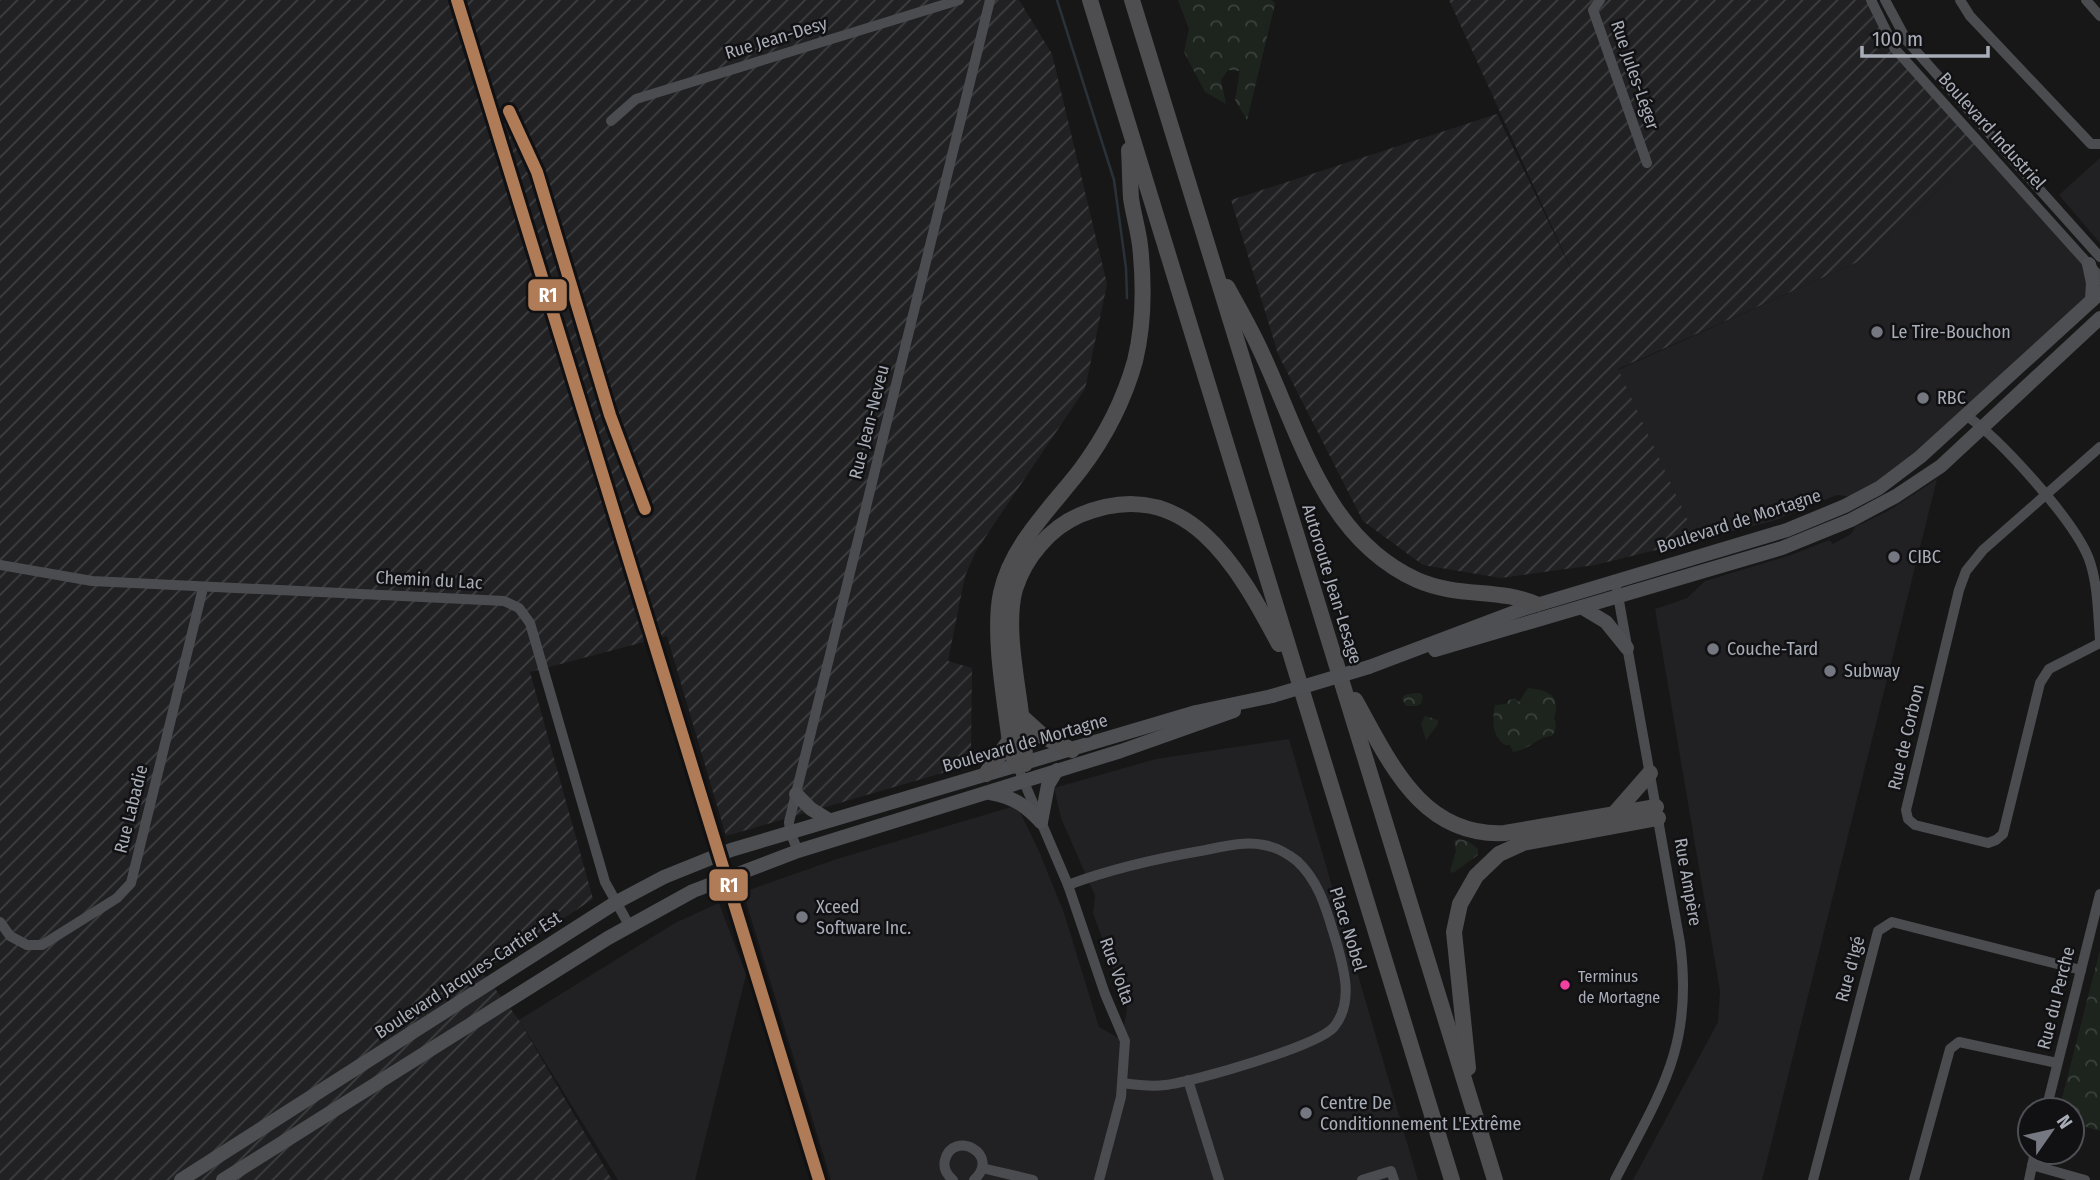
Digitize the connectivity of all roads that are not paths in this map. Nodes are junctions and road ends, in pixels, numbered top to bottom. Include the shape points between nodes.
1 (959, 0) edge
2 (990, 0) edge
3 (1090, 0) edge
4 (1132, 0) edge
5 (1600, 0) edge
6 (1871, 0) edge
7 (1885, 0) edge
8 (1960, 0) edge
9 (1916, 52) junction
10 (1905, 61) junction
11 (611, 121) dead end
12 (1128, 127) junction
13 (1984, 128) junction
14 (1973, 137) junction
15 (2100, 144) edge
16 (1647, 163) dead end
17 (2083, 238) junction
18 (2073, 247) junction
19 (1210, 255) junction
20 (2094, 260) edge
21 (2100, 277) edge
22 (2096, 297) edge
23 (2100, 318) edge
24 (1967, 416) junction
25 (1982, 427) junction
26 (2100, 447) edge
27 (2046, 495) junction
28 (0, 565) edge
29 (1616, 580) junction
30 (203, 588) junction
31 (2098, 594) edge
32 (1618, 595) junction
33 (1536, 604) junction
34 (1581, 607) junction
35 (2100, 641) edge
36 (1627, 648) junction
37 (1369, 667) junction
38 (1339, 671) junction
39 (1296, 674) junction
40 (1272, 696) junction
41 (1022, 717) junction
42 (1010, 740) junction
43 (1072, 750) junction
44 (1022, 770) junction
45 (1057, 770) junction
46 (1650, 773) junction
47 (986, 774) junction
48 (985, 792) junction
49 (796, 794) junction
50 (1615, 813) junction
51 (1657, 813) junction
52 (829, 820) junction
53 (1041, 822) junction
54 (790, 832) junction
55 (798, 851) junction
56 (1068, 885) junction
57 (2100, 894) edge
58 (615, 903) junction
59 (0, 922) edge
60 (629, 925) junction
61 (2081, 970) junction
62 (2057, 1063) junction
63 (1188, 1080) junction
64 (1123, 1083) junction
65 (2049, 1096) edge
66 (1474, 1112) junction
67 (2036, 1166) edge
68 (982, 1168) junction
69 (1449, 1176) edge
70 (181, 1180) edge
71 (223, 1180) edge
72 (953, 1180) edge
73 (974, 1180) edge
74 (1033, 1180) edge
75 (1099, 1180) edge
76 (1219, 1180) edge
77 (1362, 1180) edge
78 (1394, 1180) edge
79 (1495, 1180) edge
80 (1615, 1180) edge
81 (1813, 1180) edge
82 (1914, 1180) edge
83 (2085, 1180) edge

1 - 11 street, Rue Jean-Desy via 635,99
2 - 49 street, Rue Jean-Neveu
3 - 12 highway
4 - 19 highway, Autoroute Jean-Lesage
5 - 16 street, Rue Jules-Léger via 1593,10
6 - 10 street, Boulevard Industriel
7 - 9 street, Boulevard Industriel
8 - 15 street via 2091,144
9 - 10 street
9 - 13 street, Boulevard Industriel
10 - 14 street, Boulevard Industriel
12 - 39 highway
12 - 42 highway via 1131,198 1142,275 1137,353 1105,432 1024,543 1004,580 998,626
13 - 14 street
13 - 17 street, Boulevard Industriel
14 - 18 street, Boulevard Industriel
17 - 18 street
17 - 20 street, Boulevard Industriel
18 - 20 street, Boulevard Industriel
19 - 33 highway via 1258,343 1324,491 1359,540 1394,568 1430,585 1469,594 1519,597
19 - 38 highway, Autoroute Jean-Lesage
20 - 21 street, Boulevard Industriel
20 - 22 main road
22 - 24 main road, Boulevard de Mortagne
23 - 25 main road, Boulevard de Mortagne
24 - 25 street
24 - 29 main road, Boulevard de Mortagne via 1879,488 1830,514
25 - 27 street
25 - 32 main road, Boulevard de Mortagne via 1921,480 1824,532
26 - 27 street
27 - 31 street via 2089,560
27 - 35 street, Rue de Corbon via 1983,550 1966,571 1906,810 1908,819 1915,825 1988,843 2003,834 2040,683 2049,669
28 - 30 street, Chemin du Lac via 92,581
29 - 32 street, Rue Ampère
29 - 33 main road, Boulevard de Mortagne
30 - 58 street, Chemin du Lac via 504,601 519,608 530,623 590,837
30 - 59 street, Rue Labadie via 131,883 117,898 42,945 27,945 10,936
31 - 35 street
32 - 34 main road, Boulevard de Mortagne
32 - 36 street, Rue Ampère
33 - 37 main road, Boulevard de Mortagne
34 - 36 main road via 1606,622
34 - 37 main road, Boulevard de Mortagne
36 - 46 street, Rue Ampère
37 - 40 main road, Boulevard de Mortagne, bridge
38 - 50 highway via 1394,768 1421,802 1447,822 1477,832 1505,833
38 - 66 highway, Autoroute Jean-Lesage
39 - 41 highway via 1248,586 1208,537 1160,510 1132,505 1106,508 1074,518 1051,534 1035,550 1019,580 1011,620
39 - 69 highway
40 - 43 main road, Boulevard de Mortagne via 1203,710
40 - 45 main road, Boulevard de Mortagne
41 - 43 highway via 1044,737
41 - 44 highway
42 - 44 highway via 1011,755
42 - 47 highway
43 - 44 main road, Boulevard de Mortagne
44 - 45 main road, Boulevard de Mortagne
44 - 47 main road, Boulevard de Mortagne
44 - 48 main road, Boulevard de Mortagne
44 - 53 street, Rue Volta
45 - 53 main road via 1048,785
46 - 50 highway
46 - 51 street, Rue Ampère
47 - 52 main road, Boulevard de Mortagne
48 - 53 main road via 1011,797
48 - 55 main road, Boulevard de Mortagne
49 - 52 main road
49 - 54 street, Rue Jean-Neveu
50 - 51 highway
51 - 66 highway via 1516,845 1488,862 1468,887 1454,937
51 - 80 street, Rue Ampère via 1682,952 1682,1022 1662,1090
52 - 54 main road, Boulevard de Mortagne
53 - 56 street, Rue Volta
54 - 55 street
54 - 58 main road, Boulevard Jacques-Cartier Est via 709,858
55 - 60 main road via 714,881
56 - 63 street, Place Nobel via 1159,858 1241,844 1281,851 1309,874 1327,912 1342,965 1346,993 1340,1017 1323,1037
56 - 64 street, Rue Volta via 1125,1041
57 - 61 street, Rue du Perche
58 - 60 street, Chemin du Lac
58 - 70 main road, Boulevard Jacques-Cartier Est
60 - 71 main road
61 - 62 street, Rue du Perche
61 - 81 street, Rue d'Igé via 1892,922 1878,930
62 - 65 street, Rue du Perche
62 - 82 street via 1959,1042 1950,1049
63 - 64 street, Place Nobel via 1150,1086
63 - 76 street
64 - 75 street, Rue Volta
66 - 79 highway, Autoroute Jean-Lesage
67 - 83 street
68 - 72 street via 977,1150 965,1145 953,1148 945,1158 946,1171
68 - 73 street
68 - 74 street
77 - 78 street via 1391,1171

